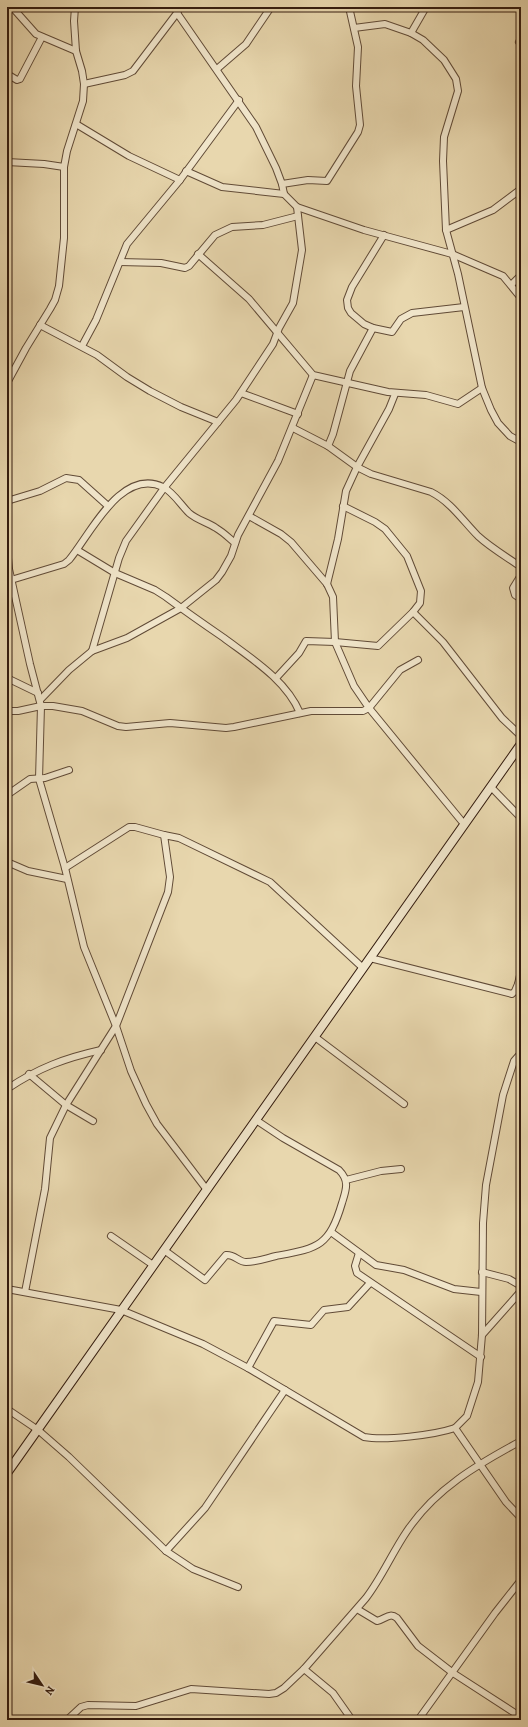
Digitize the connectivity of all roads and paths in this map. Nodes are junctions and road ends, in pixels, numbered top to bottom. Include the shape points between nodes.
1 (12, 7) edge
2 (75, 7) edge
3 (271, 7) edge
4 (349, 7) edge
5 (426, 7) edge
6 (179, 9) edge
7 (354, 28) junction
8 (411, 33) junction
9 (42, 37) junction
10 (76, 52) junction
11 (217, 69) junction
12 (7, 74) edge
13 (84, 84) junction
14 (238, 100) junction
15 (76, 124) junction
16 (7, 162) edge
17 (64, 167) junction
18 (186, 171) junction
19 (180, 180) junction
20 (282, 184) junction
21 (521, 189) edge
22 (284, 194) junction
23 (297, 207) junction
24 (298, 216) junction
25 (446, 230) junction
26 (384, 235) junction
27 (198, 254) junction
28 (452, 254) junction
29 (120, 262) junction
30 (521, 275) edge
31 (511, 285) junction
32 (521, 298) edge
33 (464, 307) junction
34 (40, 325) junction
35 (373, 328) junction
36 (277, 332) junction
37 (82, 346) junction
38 (313, 375) junction
39 (348, 382) junction
40 (7, 383) edge
41 (482, 388) junction
42 (241, 393) junction
43 (395, 394) junction
44 (298, 414) junction
45 (218, 422) junction
46 (293, 428) junction
47 (521, 442) edge
48 (328, 446) junction
49 (357, 467) junction
50 (164, 488) junction
51 (7, 501) edge
52 (108, 506) junction
53 (343, 506) junction
54 (249, 516) junction
55 (235, 543) junction
56 (7, 547) edge
57 (77, 550) junction
58 (521, 567) edge
59 (8, 570) edge
60 (115, 573) junction
61 (521, 575) edge
62 (12, 580) junction
63 (326, 584) junction
64 (521, 599) edge
65 (181, 608) junction
66 (414, 612) junction
67 (335, 642) junction
68 (92, 651) junction
69 (418, 660) dead end
70 (7, 678) edge
71 (276, 678) junction
72 (38, 693) junction
73 (40, 703) junction
74 (368, 708) junction
75 (7, 711) edge
76 (300, 713) junction
77 (521, 736) edge
78 (521, 744) edge
79 (70, 770) dead end
80 (39, 779) junction
81 (491, 787) junction
82 (7, 795) edge
83 (521, 818) edge
84 (464, 824) junction
85 (164, 835) junction
86 (7, 862) edge
87 (65, 868) junction
88 (68, 879) junction
89 (370, 958) junction
90 (363, 968) junction
91 (521, 971) edge
92 (519, 985) edge
93 (116, 1026) junction
94 (315, 1037) junction
95 (101, 1050) junction
96 (521, 1053) edge
97 (29, 1074) junction
98 (7, 1089) edge
99 (404, 1104) dead end
100 (66, 1105) junction
101 (256, 1120) junction
102 (93, 1122) dead end
103 (401, 1169) dead end
104 (346, 1180) junction
105 (207, 1190) junction
106 (331, 1232) junction
107 (111, 1236) dead end
108 (164, 1250) junction
109 (359, 1253) junction
110 (153, 1265) junction
111 (482, 1272) junction
112 (370, 1283) junction
113 (521, 1286) edge
114 (7, 1289) edge
115 (521, 1291) edge
116 (25, 1292) junction
117 (481, 1292) junction
118 (121, 1310) junction
119 (482, 1335) junction
120 (481, 1357) junction
121 (248, 1368) junction
122 (285, 1390) junction
123 (7, 1409) edge
124 (454, 1428) junction
125 (38, 1430) junction
126 (521, 1441) edge
127 (479, 1464) junction
128 (7, 1473) edge
129 (521, 1518) edge
130 (166, 1551) junction
131 (521, 1580) edge
132 (238, 1587) dead end
133 (356, 1609) junction
134 (304, 1669) junction
135 (453, 1673) junction
136 (521, 1717) edge
137 (67, 1720) edge
138 (352, 1720) edge
139 (418, 1720) edge

1 - 9 street via 31,29
2 - 10 street
3 - 11 street via 246,44
4 - 7 street
5 - 8 street
6 - 11 street
6 - 13 street via 133,71
7 - 8 street via 385,24
7 - 20 street via 358,48 358,132 327,181 308,180
8 - 25 street via 423,40 444,60 456,79 458,91 444,137
9 - 10 street
9 - 12 street via 20,78 16,80
10 - 13 street
11 - 14 street
13 - 15 street via 83,101
14 - 18 street
14 - 20 street via 263,139
15 - 17 street
15 - 19 street via 129,156
16 - 17 street
17 - 34 street via 64,238 59,286 55,300
18 - 19 street
18 - 22 street via 222,187
19 - 29 street via 131,238
20 - 22 street
21 - 25 street via 493,210
22 - 23 street
23 - 24 street
23 - 26 street
24 - 27 street via 263,225 232,228 215,235
24 - 36 street via 301,262 293,303
25 - 28 street
26 - 28 street
26 - 35 street via 352,287 347,300 351,313
27 - 29 street via 185,268 161,263
27 - 36 street via 249,299
28 - 31 street via 503,276
28 - 33 street
29 - 37 street via 96,320
30 - 31 street
31 - 32 street
33 - 35 street via 412,313 401,319 392,332
33 - 41 street
34 - 37 street
34 - 40 street
35 - 39 street via 350,371
36 - 38 street
36 - 42 street via 274,344
37 - 45 street via 135,382 180,407
38 - 39 street
38 - 44 street
39 - 43 street
39 - 48 street
41 - 43 street via 458,404 426,395
41 - 47 street via 498,423 510,436
42 - 44 street
42 - 45 street
43 - 49 street
44 - 46 street
45 - 50 street
46 - 48 street
46 - 54 street
48 - 49 street
49 - 53 street via 346,491
49 - 58 street via 439,496 485,542
50 - 52 street via 147,484 138,485 126,490
50 - 55 street via 190,513 218,529
50 - 60 street via 126,541
51 - 52 street via 40,492 66,478 78,480
52 - 57 street
53 - 63 street via 338,539
53 - 66 street via 385,529 407,556 421,591 420,604
54 - 55 street
54 - 63 street via 291,542
55 - 65 street via 228,562 216,580
56 - 59 street
57 - 60 street
57 - 62 street via 64,564
59 - 62 street
60 - 65 street via 154,590
60 - 68 street
61 - 64 street via 513,588 514,595
62 - 72 street
63 - 67 street via 333,597
65 - 68 street via 127,638
65 - 71 street
66 - 67 street via 378,646
66 - 77 street via 443,642 502,718
67 - 71 street via 306,641 299,653
67 - 74 street
68 - 73 street via 69,670
69 - 74 street via 400,670
70 - 72 street
71 - 76 street via 290,694
72 - 73 street
73 - 75 street via 18,711
73 - 76 street via 82,711 126,727 170,723 226,728
73 - 80 street
74 - 76 street via 358,711
74 - 84 street
78 - 81 main road
79 - 80 street
80 - 82 street via 30,779
80 - 87 street
81 - 83 street
81 - 84 main road
84 - 89 main road
85 - 87 street via 129,827
85 - 90 street via 179,838 270,882
85 - 93 street via 170,877 168,892
86 - 88 street via 28,871
87 - 88 street
88 - 93 street via 84,947
89 - 90 main road
89 - 92 street via 512,994
90 - 94 main road
91 - 92 street
93 - 95 street
93 - 105 street via 131,1071 146,1104
94 - 99 street
94 - 101 main road
95 - 97 street via 73,1056
95 - 100 street
96 - 111 street via 514,1061 503,1095 486,1185 482,1223
97 - 98 street
97 - 100 street
100 - 102 street
100 - 116 street via 50,1138 45,1189
101 - 104 street via 339,1170
101 - 105 main road
103 - 104 street via 380,1171
104 - 106 street via 348,1186
105 - 108 main road
106 - 108 street via 316,1246 298,1252 246,1262 226,1255 206,1280
106 - 109 street
107 - 110 street
108 - 110 main road
109 - 112 street via 355,1270
109 - 117 street via 376,1265 404,1270 454,1289
110 - 118 main road
111 - 113 street via 509,1278
111 - 117 street
112 - 120 street
112 - 121 street via 348,1307 324,1310 311,1325 274,1321
114 - 116 street
115 - 119 street
116 - 118 street
117 - 119 street
118 - 121 street via 203,1344
118 - 125 main road
119 - 120 street
120 - 124 street via 472,1403 467,1416
121 - 122 street
122 - 124 street via 364,1437 384,1439 430,1434
122 - 130 street via 205,1508
123 - 125 street
124 - 127 street
125 - 128 main road
125 - 130 street
126 - 127 street
127 - 129 street via 506,1502
127 - 133 street via 439,1494 424,1509 408,1530 375,1586
130 - 132 street via 193,1569
131 - 135 street
133 - 134 street
133 - 135 street via 377,1621 390,1614 397,1618 413,1642
134 - 137 street via 276,1693 190,1689 136,1706 88,1705 81,1707
134 - 138 street via 333,1693
135 - 136 street
135 - 139 street

